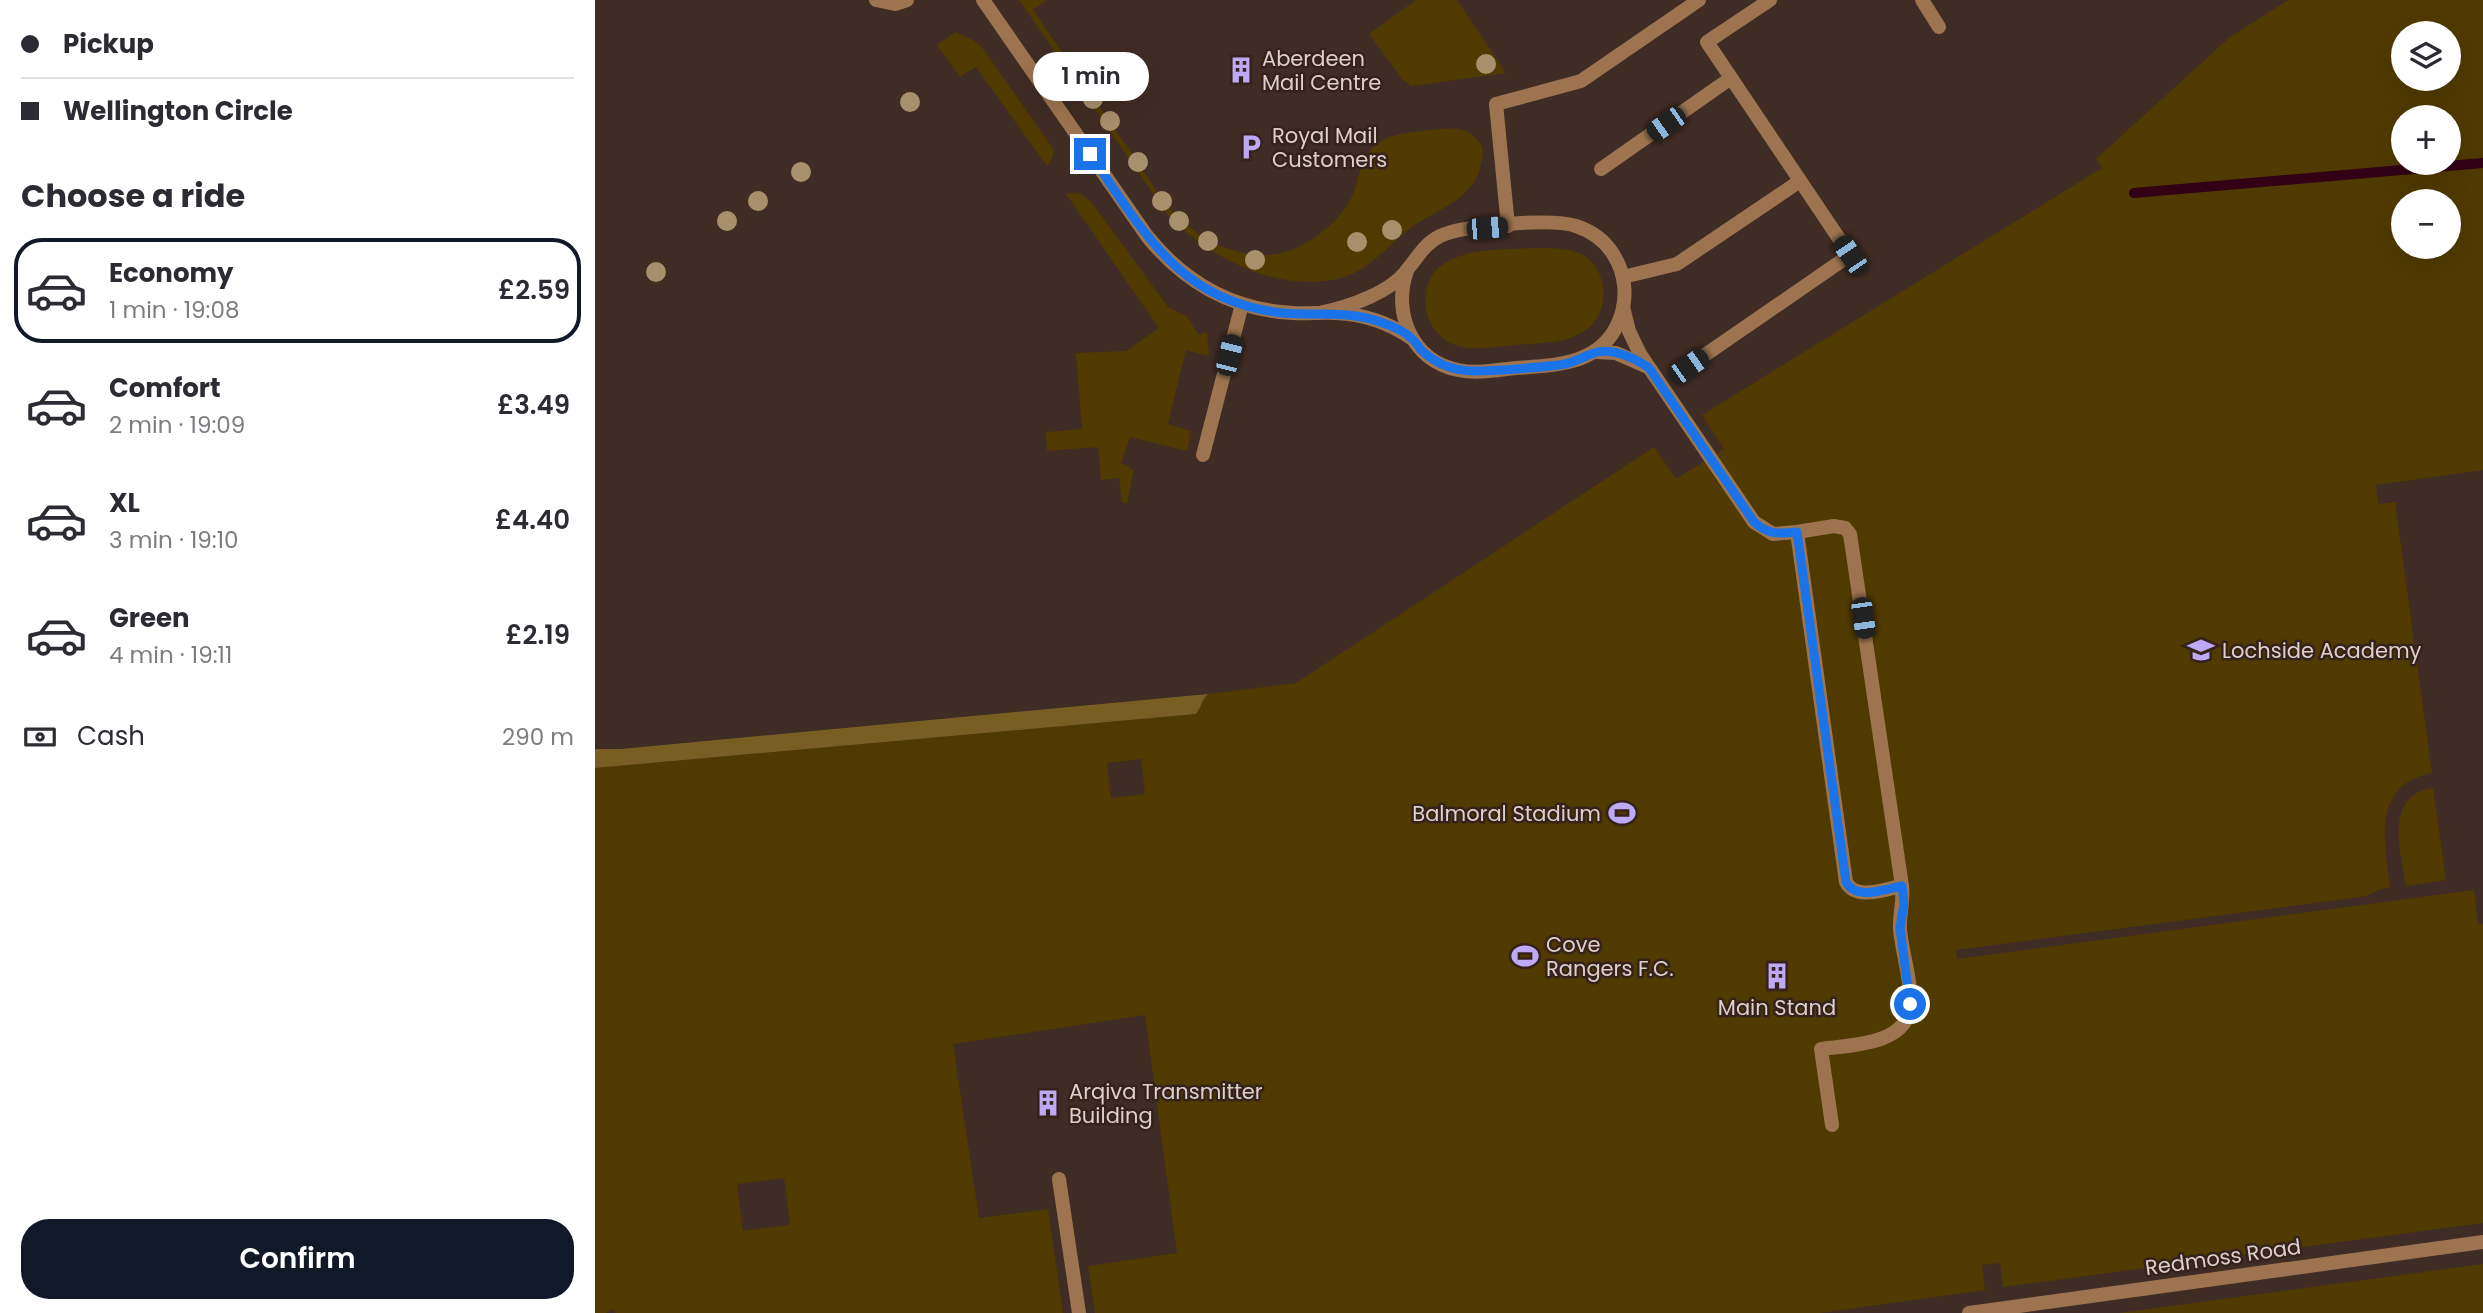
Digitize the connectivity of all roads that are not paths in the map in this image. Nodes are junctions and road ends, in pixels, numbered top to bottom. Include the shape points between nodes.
1 (876, 0) edge
2 (907, 0) edge
3 (983, 0) edge
4 (1699, 0) edge
5 (1770, 0) edge
6 (1921, 0) edge
7 (1939, 27) dead end
8 (1731, 78) junction
9 (1601, 169) dead end
10 (1800, 181) junction
11 (1508, 226) junction
12 (1407, 271) junction
13 (1623, 277) junction
14 (1242, 304) junction
15 (1623, 307) junction
16 (1323, 312) junction
17 (1411, 338) junction
18 (1595, 352) junction
19 (1689, 366) dead end
20 (1649, 368) junction
21 (1203, 455) dead end
22 (1797, 532) junction
23 (1902, 886) junction
24 (1832, 1125) dead end
25 (1059, 1179) dead end
26 (2483, 1242) edge
27 (1079, 1313) edge
28 (1969, 1313) edge

1 - 2 street via 895,4
3 - 14 street via 1157,248 1196,283
4 - 11 street via 1581,81 1496,104
5 - 8 street via 1707,43
6 - 7 street
8 - 9 street
8 - 10 street
10 - 13 street via 1677,264
10 - 19 street via 1850,255
11 - 12 street via 1456,230 1437,237 1419,252
11 - 13 street via 1551,222 1586,230 1613,254
12 - 16 street via 1359,302
12 - 17 street via 1401,305
13 - 15 street
14 - 16 street via 1284,313
14 - 21 street
15 - 18 street via 1612,335
15 - 20 street via 1632,339
16 - 17 street via 1372,319
17 - 18 street via 1436,362 1467,371 1561,365
18 - 20 street via 1615,353
20 - 22 street via 1754,522 1773,534
22 - 23 street via 1840,526 1850,534
22 - 23 street via 1846,882 1859,893
23 - 24 street via 1900,928 1909,1013 1902,1027 1884,1039 1821,1049
25 - 27 street
26 - 28 street, Redmoss Road

